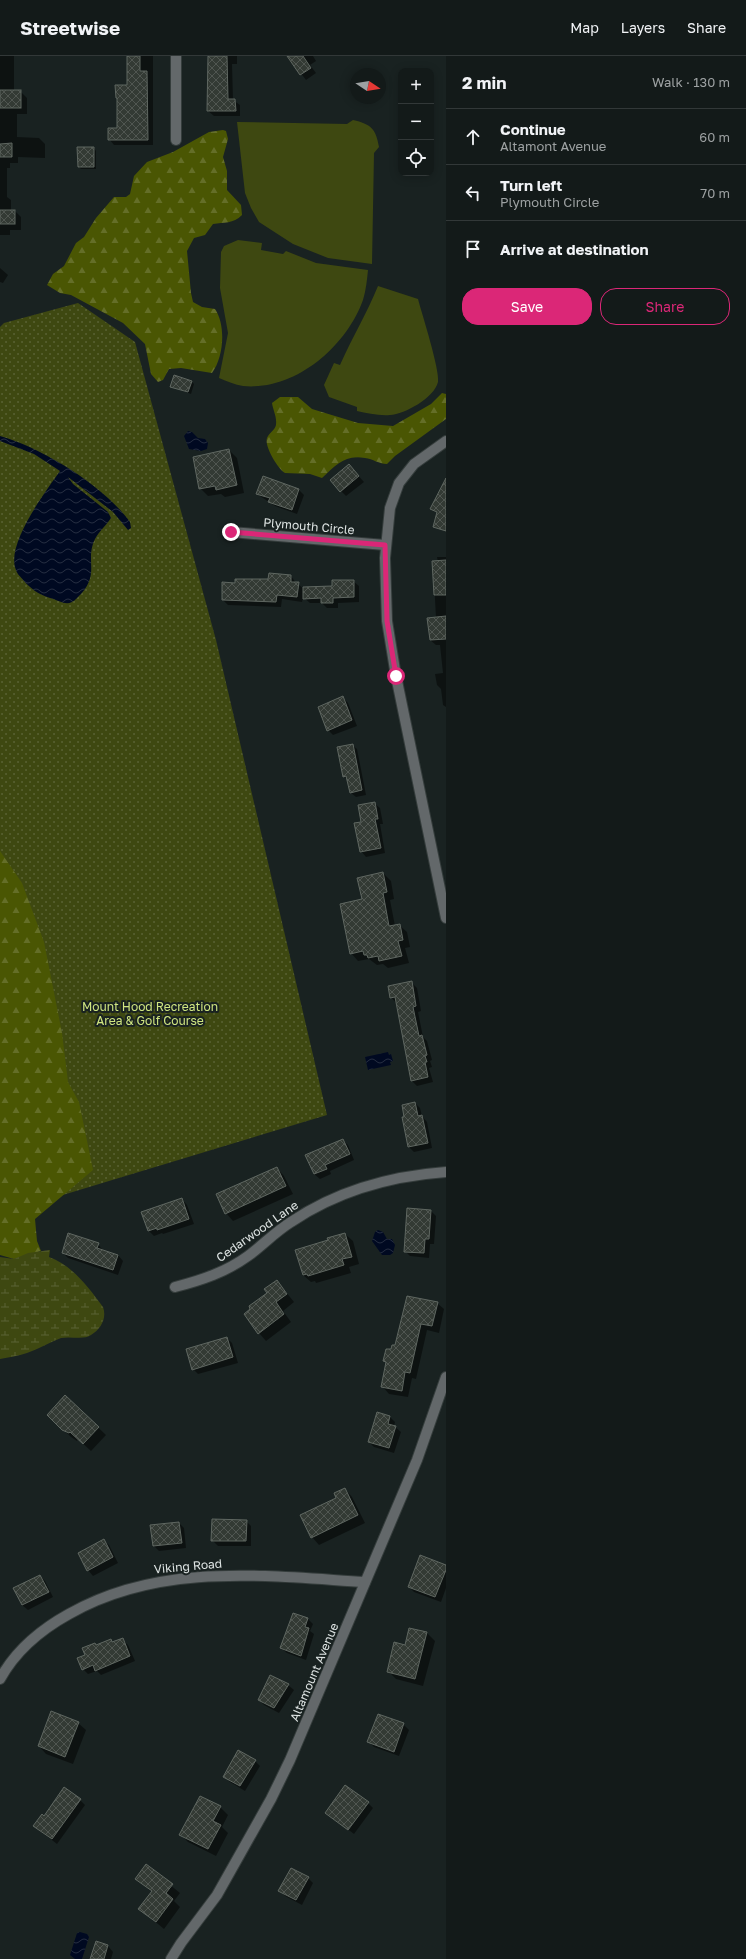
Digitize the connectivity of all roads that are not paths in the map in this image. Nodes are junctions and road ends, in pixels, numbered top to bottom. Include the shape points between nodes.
1 (176, 56) edge
2 (176, 140) dead end
3 (446, 441) edge
4 (231, 532) dead end
5 (385, 545) junction
6 (446, 918) edge
7 (446, 1172) edge
8 (175, 1287) dead end
9 (446, 1377) edge
10 (365, 1582) junction
11 (0, 1680) edge
12 (172, 1958) edge

1 - 2 street
3 - 5 street via 418,460 402,478 395,490 390,508
4 - 5 street, Plymouth Circle
5 - 6 street via 386,600 391,648
7 - 8 street, Cedarwood Lane via 392,1180 350,1192 292,1220 249,1255 224,1271
9 - 10 street, Altamount Avenue via 417,1460
10 - 11 street, Viking Road via 230,1576 180,1578 143,1584 92,1602 39,1632 25,1645
10 - 12 street, Altamount Avenue via 310,1715 272,1798 217,1895

